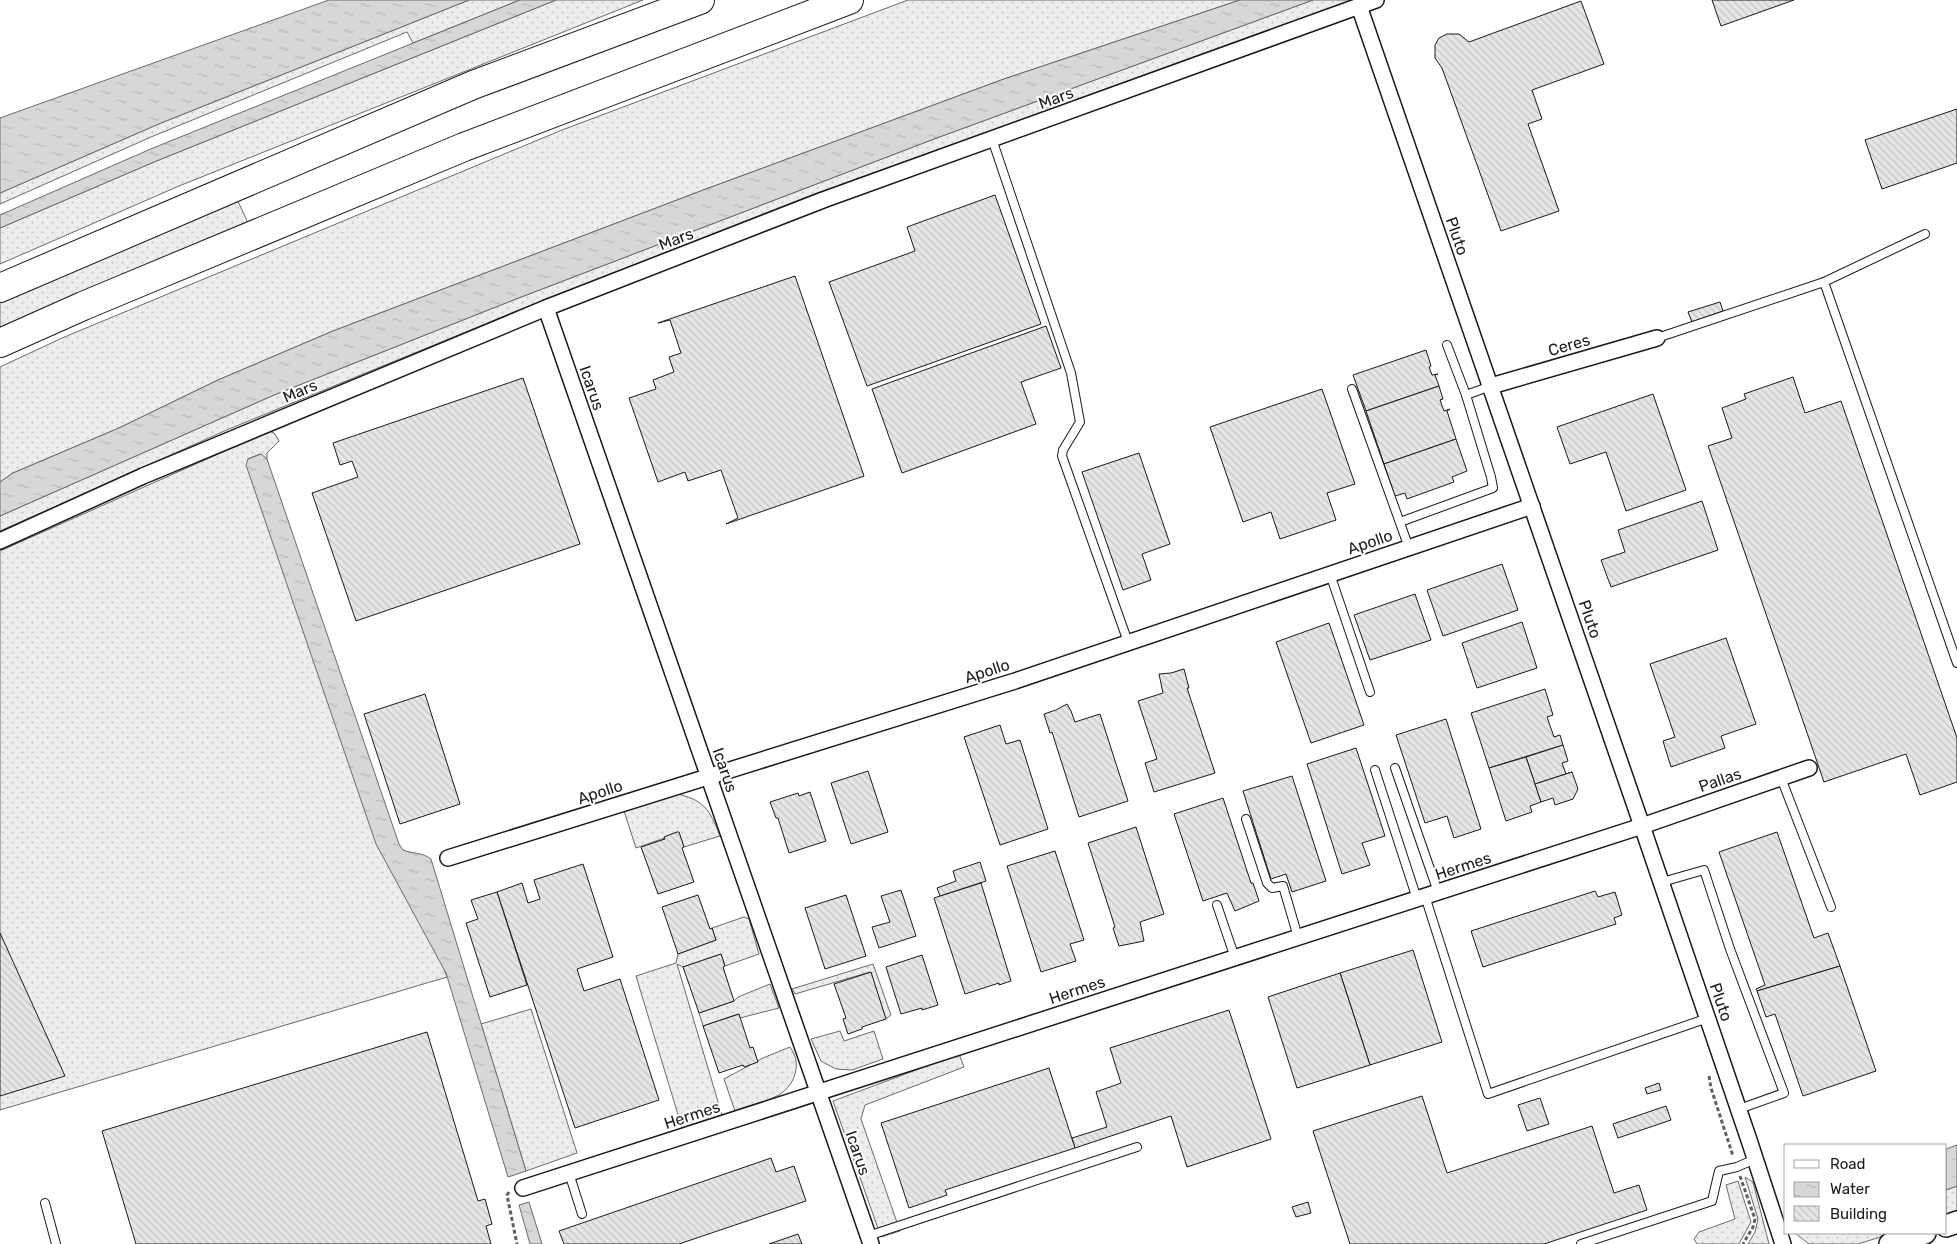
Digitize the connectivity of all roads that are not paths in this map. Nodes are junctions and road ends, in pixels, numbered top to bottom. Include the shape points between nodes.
1 (700, 0) edge
2 (849, 0) edge
3 (1376, 0) edge
4 (1359, 6) junction
5 (992, 139) junction
6 (1925, 234) dead end
7 (1824, 282) junction
8 (0, 288) edge
9 (546, 308) junction
10 (1658, 338) joint
11 (0, 343) edge
12 (1447, 345) dead end
13 (1491, 386) junction
14 (1352, 389) dead end
15 (1466, 395) junction
16 (1532, 506) junction
17 (1400, 522) junction
18 (0, 540) edge
19 (1409, 548) junction
20 (1330, 574) junction
21 (1128, 642) junction
22 (1957, 663) edge
23 (1370, 692) dead end
24 (1395, 768) dead end
25 (1809, 768) dead end
26 (1375, 770) dead end
27 (709, 776) junction
28 (1781, 778) junction
29 (1246, 819) dead end
30 (1642, 826) junction
31 (448, 858) dead end
32 (1662, 882) junction
33 (1427, 896) junction
34 (1217, 905) dead end
35 (1831, 907) dead end
36 (1298, 937) junction
37 (1235, 958) junction
38 (1708, 1018) junction
39 (819, 1092) junction
40 (1739, 1108) junction
41 (1137, 1147) dead end
42 (1756, 1159) junction
43 (569, 1173) junction
44 (523, 1188) road end
45 (44, 1203) dead end
46 (582, 1214) dead end
47 (1922, 1234) edge
48 (869, 1240) edge
49 (56, 1244) edge
50 (1581, 1244) edge
51 (1783, 1244) edge
52 (1890, 1244) edge

1 - 8 highway via 473,85
2 - 11 highway via 464,147
3 - 4 street, Mars
4 - 5 street, Mars
4 - 13 street, Pluto
5 - 9 street, Mars
5 - 21 lane via 1071,373 1080,422 1062,456
6 - 7 lane
7 - 10 lane
7 - 22 lane
9 - 18 street, Mars via 143,476
9 - 27 street, Icarus
10 - 13 street, Ceres
12 - 15 lane
13 - 15 lane
13 - 16 street, Pluto
14 - 17 lane
15 - 17 lane via 1493,488
16 - 19 street, Apollo
16 - 30 street, Pluto
17 - 19 lane
19 - 20 street, Apollo
20 - 21 street, Apollo
20 - 23 lane
21 - 27 street, Apollo
24 - 33 lane
25 - 28 street, Pallas
26 - 33 lane
27 - 31 street, Apollo
27 - 39 street, Icarus
28 - 30 street, Pallas
28 - 35 lane
29 - 36 lane via 1267,883 1272,888 1283,886
30 - 32 street, Pluto
30 - 33 street, Hermes
32 - 38 street, Pluto
32 - 40 lane via 1704,870 1784,1093
33 - 36 street, Hermes
33 - 38 lane via 1488,1094
34 - 37 lane
36 - 37 street, Hermes
37 - 39 street, Hermes
38 - 40 street, Pluto
39 - 43 street, Hermes
39 - 48 street, Icarus
40 - 42 street, Pluto
41 - 48 lane
42 - 50 lane via 1719,1171 1712,1201
42 - 51 street, Pluto
43 - 44 street, Hermes
43 - 46 lane
45 - 49 lane
47 - 52 main road

